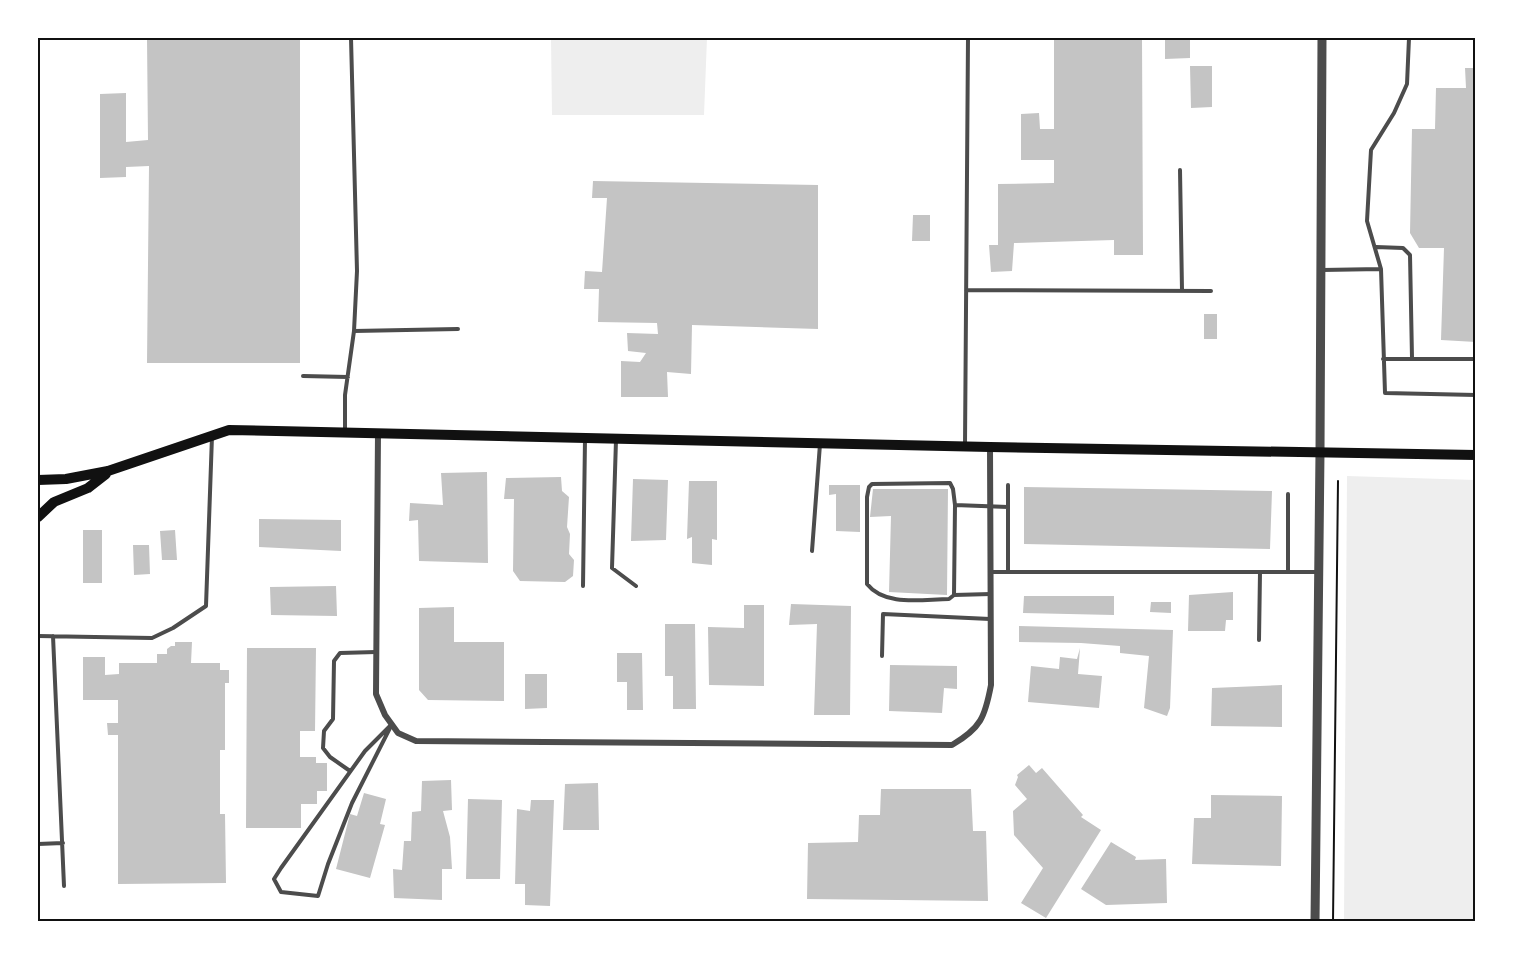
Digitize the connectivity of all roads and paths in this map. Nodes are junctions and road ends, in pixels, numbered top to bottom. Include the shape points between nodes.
1 (351, 38) edge
2 (968, 38) edge
3 (1322, 38) edge
4 (1409, 38) edge
5 (1180, 170) dead end
6 (1376, 247) junction
7 (1381, 269) junction
8 (1321, 270) junction
9 (966, 290) junction
10 (1182, 290) junction
11 (1211, 291) dead end
12 (458, 329) dead end
13 (354, 331) junction
14 (1383, 358) junction
15 (1412, 358) junction
16 (1476, 359) edge
17 (303, 376) dead end
18 (348, 377) junction
19 (1476, 394) edge
20 (345, 433) junction
21 (378, 433) junction
22 (212, 436) junction
23 (585, 438) junction
24 (616, 438) junction
25 (820, 443) junction
26 (965, 446) junction
27 (990, 447) junction
28 (1320, 452) junction
29 (1476, 455) edge
30 (108, 471) junction
31 (38, 480) edge
32 (1338, 481) dead end
33 (1008, 485) dead end
34 (1288, 494) dead end
35 (955, 505) junction
36 (990, 507) junction
37 (1008, 507) junction
38 (38, 517) edge
39 (812, 551) dead end
40 (991, 572) junction
41 (1008, 572) junction
42 (1260, 572) junction
43 (1288, 572) junction
44 (1319, 572) junction
45 (583, 586) dead end
46 (636, 586) dead end
47 (991, 594) junction
48 (954, 595) junction
49 (991, 619) junction
50 (38, 636) edge
51 (53, 636) junction
52 (1259, 640) dead end
53 (376, 652) junction
54 (882, 656) dead end
55 (392, 724) junction
56 (350, 771) junction
57 (63, 843) junction
58 (38, 844) edge
59 (64, 886) dead end
60 (1315, 921) edge
61 (1333, 921) edge

1 - 13 lane via 357,271
2 - 9 lane
3 - 8 street
4 - 6 lane via 1407,84 1371,150 1368,221
5 - 10 lane
6 - 7 lane
6 - 15 lane via 1402,248 1410,255
7 - 8 lane
7 - 14 lane
8 - 28 street
9 - 10 lane
9 - 26 lane
10 - 11 lane
12 - 13 lane
13 - 18 lane
14 - 15 lane
14 - 19 lane via 1385,393
15 - 16 lane
17 - 18 lane
18 - 20 lane
20 - 21 main road
20 - 22 main road via 229,430
21 - 23 main road
21 - 53 street
22 - 30 main road
22 - 51 lane via 206,606 152,638
23 - 24 main road
23 - 45 lane
24 - 25 main road
24 - 46 lane via 612,567
25 - 26 main road
25 - 39 lane
26 - 27 main road
27 - 28 main road
27 - 36 street
28 - 29 main road
28 - 44 street
30 - 31 main road
30 - 38 main road via 88,488 54,502
32 - 61 path
33 - 37 lane
34 - 43 lane
35 - 36 lane
35 - 48 lane
35 - 48 lane via 950,483 868,487 867,584 891,598 949,599
36 - 37 lane
36 - 40 street
37 - 41 lane
40 - 41 lane
40 - 47 street
41 - 42 lane
42 - 43 lane
42 - 52 lane
43 - 44 lane
44 - 60 street
47 - 48 lane
47 - 49 street
49 - 54 lane via 883,614
49 - 55 street via 991,685 986,712 971,734 952,745 416,741 398,733
50 - 51 lane
51 - 57 lane
53 - 55 street via 376,694
53 - 56 lane via 340,653 333,661 333,719 324,731 323,748
55 - 56 lane
55 - 56 lane via 352,802 318,896 281,892 274,879
57 - 58 lane
57 - 59 lane

